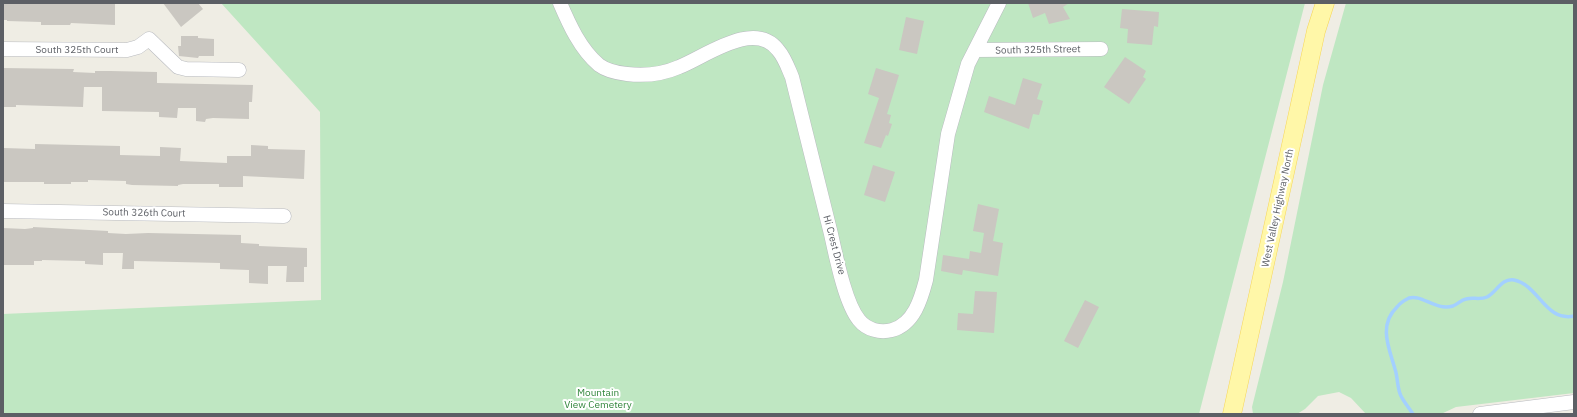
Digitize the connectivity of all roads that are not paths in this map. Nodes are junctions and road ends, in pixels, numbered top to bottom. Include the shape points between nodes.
1 (560, 3) edge
2 (999, 3) edge
3 (1325, 3) edge
4 (3, 49) edge
5 (1101, 49) dead end
6 (975, 50) junction
7 (239, 70) dead end
8 (3, 210) edge
9 (284, 216) dead end
10 (1574, 402) edge
11 (1232, 414) edge
12 (1480, 414) edge

1 - 6 street, Hi Crest Drive via 584,48 599,65 620,73 637,75 664,72 715,49 751,37 764,39 778,49 792,77 850,304 863,325 880,332 902,325 914,312 921,299 948,134 962,82
2 - 6 street, Hi Crest Drive
3 - 11 main road, West Valley Highway North via 1316,31
4 - 7 street, South 325th Court via 127,50 138,47 148,39 178,67 186,70
5 - 6 street, South 325th Street
8 - 9 street, South 326th Court
10 - 12 street

